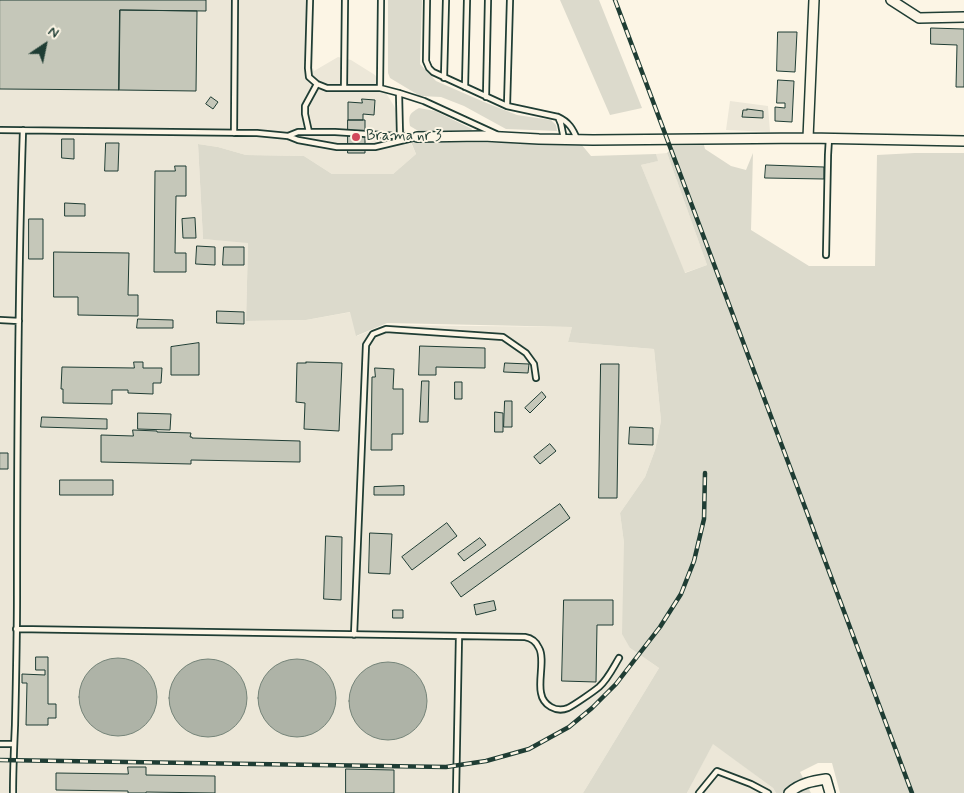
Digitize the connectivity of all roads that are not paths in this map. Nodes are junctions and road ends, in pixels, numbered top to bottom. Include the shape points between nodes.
1 (235, 0) edge
2 (310, 0) edge
3 (345, 0) edge
4 (381, 0) edge
5 (427, 0) edge
6 (446, 0) edge
7 (467, 0) edge
8 (488, 0) edge
9 (510, 0) edge
10 (814, 0) edge
11 (891, 0) edge
12 (964, 17) edge
13 (444, 78) junction
14 (317, 84) junction
15 (465, 87) junction
16 (344, 88) junction
17 (380, 88) junction
18 (399, 93) junction
19 (486, 97) junction
20 (507, 106) junction
21 (558, 117) junction
22 (0, 130) edge
23 (23, 130) junction
24 (309, 132) junction
25 (234, 133) junction
26 (288, 136) junction
27 (417, 137) joint
28 (502, 137) junction
29 (400, 138) junction
30 (808, 138) junction
31 (829, 138) junction
32 (564, 139) junction
33 (577, 140) junction
34 (964, 141) edge
35 (826, 255) dead end
36 (0, 320) edge
37 (19, 320) junction
38 (536, 378) dead end
39 (16, 629) junction
40 (354, 635) junction
41 (459, 636) junction
42 (619, 658) dead end
43 (0, 744) edge
44 (14, 744) junction
45 (13, 793) edge
46 (456, 793) edge
47 (699, 793) edge
48 (768, 793) edge
49 (789, 793) edge
50 (830, 793) edge

1 - 25 lane
2 - 14 lane via 308,68 309,77
3 - 16 lane
4 - 17 lane
5 - 13 lane via 426,61 433,72
6 - 13 lane
7 - 15 lane
8 - 19 lane
9 - 20 lane
10 - 30 street
11 - 12 street via 919,18
13 - 15 lane
14 - 16 lane
14 - 24 lane via 305,106
15 - 19 lane
16 - 17 lane
17 - 18 lane
18 - 28 lane
18 - 29 lane
19 - 20 lane
20 - 21 lane
21 - 32 lane
21 - 33 lane via 570,125
22 - 23 lane
23 - 25 lane
23 - 37 lane
24 - 26 lane
24 - 29 lane
25 - 26 lane
26 - 29 lane via 337,148 364,148 389,144
27 - 28 street
27 - 29 lane
28 - 32 street
30 - 31 street
30 - 33 street
31 - 34 street
31 - 35 lane
32 - 33 street
36 - 37 lane
37 - 39 lane
38 - 40 lane via 534,364 526,353 503,337 386,329 373,334 366,345
39 - 40 lane
39 - 44 lane
40 - 41 lane
41 - 42 lane via 531,638 541,653 541,696 548,705 557,709 567,708 600,686
41 - 46 lane
43 - 44 lane
44 - 45 lane
47 - 48 lane via 717,771
49 - 50 street via 809,781 826,779

